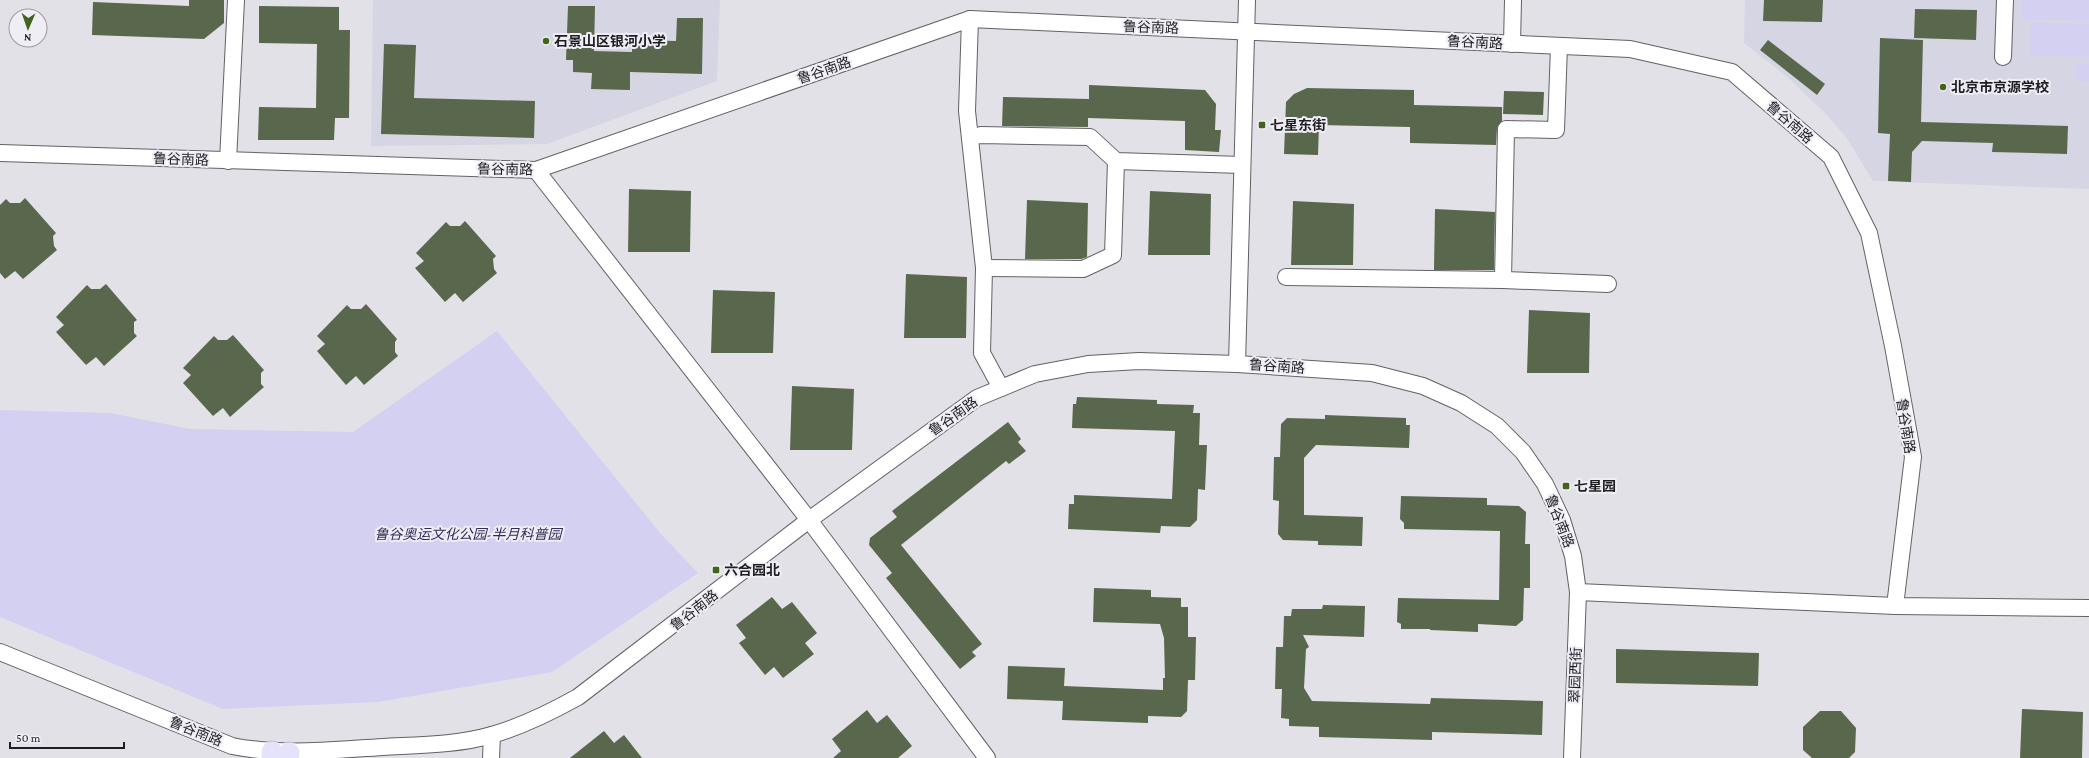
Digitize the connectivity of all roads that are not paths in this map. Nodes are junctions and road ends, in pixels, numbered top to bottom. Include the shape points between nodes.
1 (236, 0) edge
2 (1247, 0) edge
3 (1513, 0) edge
4 (2005, 0) edge
5 (970, 19) junction
6 (1246, 31) junction
7 (1512, 44) junction
8 (1559, 46) junction
9 (2003, 57) dead end
10 (970, 137) junction
11 (0, 153) edge
12 (228, 160) junction
13 (1116, 161) junction
14 (1242, 165) junction
15 (536, 170) junction
16 (984, 268) junction
17 (1286, 277) dead end
18 (1503, 280) junction
19 (1608, 284) dead end
20 (1237, 364) junction
21 (1001, 388) junction
22 (809, 520) junction
23 (1578, 592) junction
24 (1895, 606) junction
25 (2089, 608) edge
26 (0, 652) edge
27 (492, 735) junction
28 (280, 755) edge
29 (491, 758) edge
30 (987, 758) edge
31 (1572, 758) edge

1 - 12 street
2 - 6 street
3 - 7 street
4 - 9 street
5 - 6 street, 鲁谷南路
5 - 10 street via 967,111
5 - 15 street, 鲁谷南路
6 - 7 street, 鲁谷南路
6 - 14 street
7 - 8 street, 鲁谷南路
8 - 18 street via 1556,130 1506,129
8 - 24 street, 鲁谷南路 via 1630,49 1732,72 1831,157 1869,233 1893,346 1912,457
10 - 13 street via 1090,137
10 - 16 street
11 - 12 street, 鲁谷南路
12 - 15 street, 鲁谷南路
13 - 14 street
13 - 16 street via 1113,255 1083,269
14 - 20 street
15 - 22 street
16 - 21 street via 982,353
17 - 18 street
18 - 19 street
20 - 21 street, 鲁谷南路 via 1139,361 1088,364 1035,374
20 - 23 street, 鲁谷南路 via 1372,373 1423,386 1461,403 1497,426 1523,452 1545,484 1562,520 1573,556
21 - 22 street, 鲁谷南路 via 977,398
22 - 27 street, 鲁谷南路 via 578,697 549,713
22 - 30 street
23 - 24 street
23 - 31 street, 翠园西街
24 - 25 street
26 - 28 street, 鲁谷南路 via 232,746
27 - 28 street, 鲁谷南路 via 436,744
27 - 29 street

